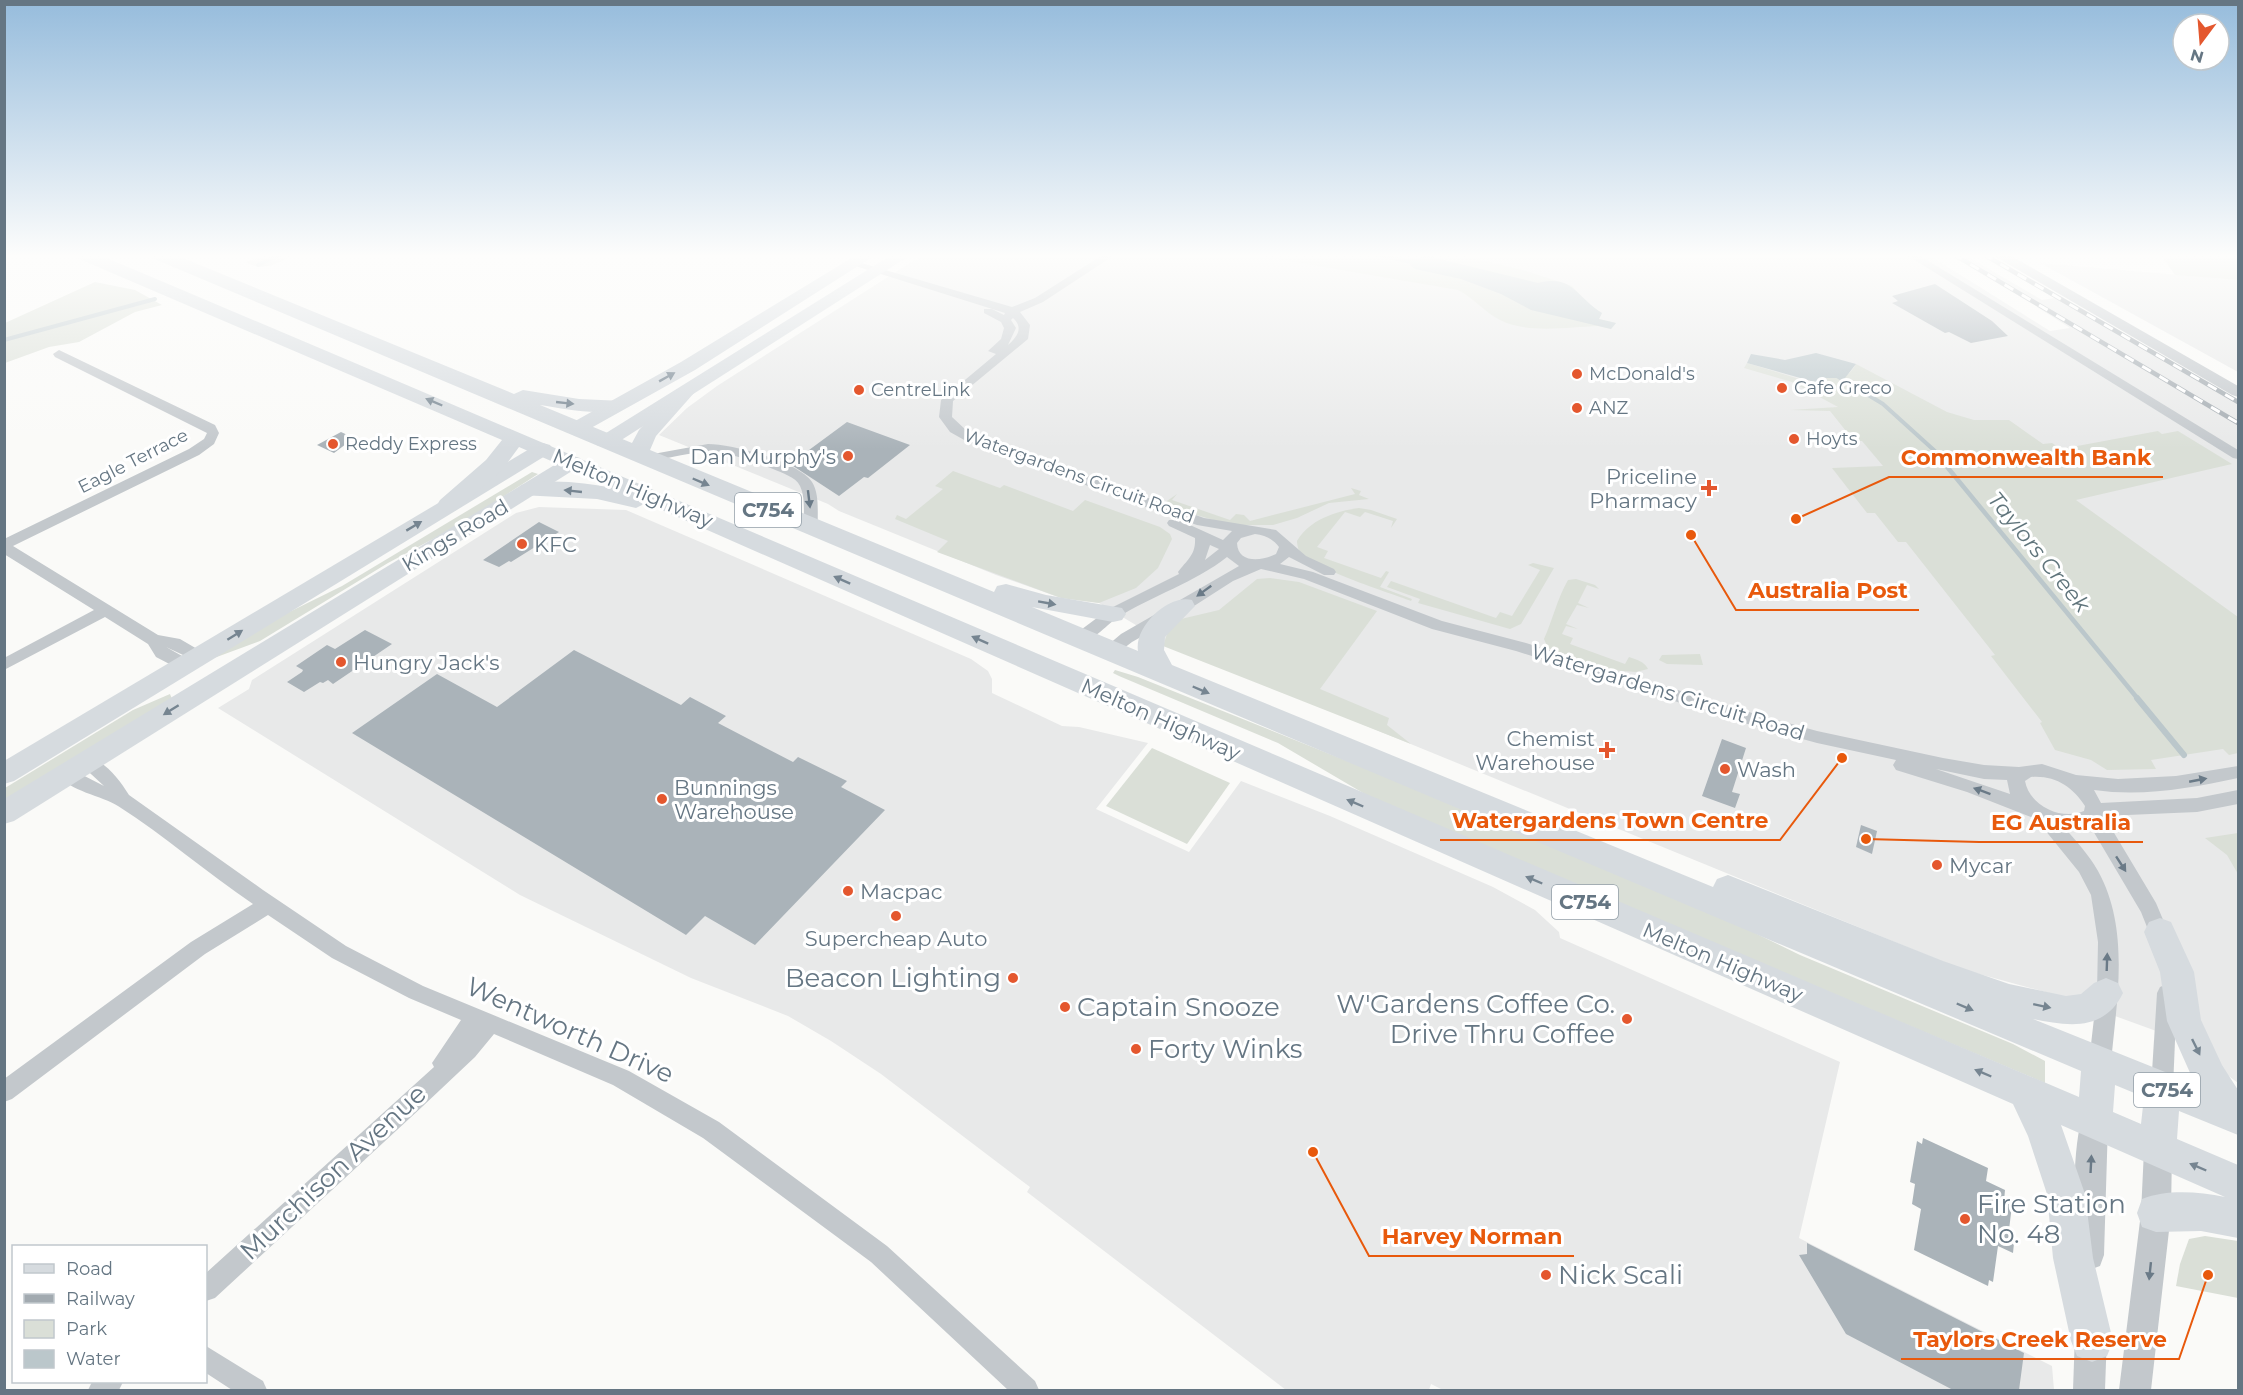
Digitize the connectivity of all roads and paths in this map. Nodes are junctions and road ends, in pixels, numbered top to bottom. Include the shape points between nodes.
1 (237, 319) edge
2 (310, 319) edge
3 (764, 319) edge
4 (801, 319) edge
5 (1012, 319) edge
6 (1016, 319) edge
7 (2004, 319) edge
8 (2015, 319) edge
9 (2115, 319) edge
10 (2121, 319) edge
11 (349, 336) junction
12 (59, 354) dead end
13 (2238, 384) edge
14 (2238, 392) edge
15 (684, 393) junction
16 (2151, 403) junction
17 (616, 405) junction
18 (576, 429) junction
19 (516, 437) junction
20 (605, 442) junction
21 (543, 449) junction
22 (2238, 455) edge
23 (642, 457) junction
24 (573, 462) junction
25 (529, 490) junction
26 (448, 505) junction
27 (712, 522) junction
28 (811, 528) junction
29 (1250, 530) junction
30 (1202, 535) junction
31 (4, 546) edge
32 (1286, 547) junction
33 (1228, 548) junction
34 (889, 560) junction
35 (1260, 565) junction
36 (404, 566) junction
37 (1170, 584) junction
38 (1183, 606) junction
39 (105, 610) junction
40 (1113, 614) junction
41 (1080, 639) junction
42 (1520, 647) junction
43 (1109, 651) junction
44 (192, 661) junction
45 (4, 664) edge
46 (1166, 675) junction
47 (1065, 677) junction
48 (221, 679) junction
49 (1817, 737) junction
50 (77, 768) junction
51 (2238, 772) edge
52 (4, 774) edge
53 (2020, 774) junction
54 (2071, 780) junction
55 (4, 784) edge
56 (2111, 787) junction
57 (2238, 797) edge
58 (2170, 807) junction
59 (2039, 812) junction
60 (2094, 812) junction
61 (4, 813) edge
62 (1532, 827) junction
63 (262, 900) junction
64 (2160, 932) junction
65 (2106, 993) junction
66 (484, 1019) junction
67 (2100, 1062) junction
68 (2162, 1088) junction
69 (4, 1092) edge
70 (2025, 1092) junction
71 (2236, 1117) edge
72 (2094, 1123) junction
73 (2158, 1150) junction
74 (2238, 1184) edge
75 (2156, 1213) junction
76 (2238, 1219) edge
77 (207, 1288) edge
78 (2092, 1341) junction
79 (207, 1360) edge
80 (254, 1390) edge
81 (1026, 1390) edge
82 (2089, 1390) edge
83 (2135, 1390) edge

19 -> 1 highway, Melton Highway / C754
2 - 11 highway, Melton Highway / C754
17 -> 3 main road, Kings Road
4 - 15 main road, Kings Road
5 - 30 street, Watergardens Circuit Road via 1006,340 936,398 933,414 943,434 970,449
6 - 29 street, Watergardens Circuit Road via 1025,329 1022,339 947,400 944,414 951,427 973,440 1172,512
7 - 16 street
8 - 16 street
9 - 14 street
10 - 13 street
11 -> 17 highway via 427,358 532,399
11 - 18 highway, Melton Highway / C754
12 - 31 street, Eagle Terrace via 210,429 212,437 194,452
15 - 20 main road, Kings Road
15 - 23 highway via 646,434
16 - 22 street
17 - 18 main road, Kings Road
18 - 20 highway, Melton Highway / C754
18 - 21 highway, Kings Road
19 - 21 highway, Melton Highway / C754
19 - 26 highway via 494,465
20 - 23 highway, Melton Highway / C754
20 - 24 highway, Kings Road
21 - 24 highway, Melton Highway / C754
21 - 26 main road, Kings Road
23 -> 28 highway, Melton Highway / C754
23 -> 28 street via 717,448 735,450 795,474 805,483
24 - 25 main road, Kings Road
24 - 27 highway, Melton Highway / C754
27 -> 25 highway via 618,497
25 - 36 main road, Kings Road
44 -> 26 main road, Kings Road
47 -> 27 highway, Melton Highway / C754
28 - 34 highway, Melton Highway / C754
29 - 32 street via 1275,535
29 - 33 street via 1236,534
30 - 33 street, Watergardens Circuit Road
30 - 37 street via 1200,558
31 - 39 street
32 - 35 street via 1277,561
32 - 42 street via 1313,565
33 - 35 street via 1235,558
33 - 37 street via 1206,567
34 -> 40 highway via 954,574 1034,601
34 - 41 highway, Melton Highway / C754
35 -> 38 street via 1223,579
35 - 42 street via 1308,575 1437,625
36 - 44 main road via 371,577 239,655 205,666
36 - 48 main road, Kings Road
37 - 40 street
38 - 43 street via 1124,638
38 - 46 highway via 1158,627 1151,640 1151,651
39 - 44 street via 154,640 162,653
39 - 45 street
40 - 41 street
41 - 43 highway, Melton Highway / C754
41 - 47 highway
42 - 49 street, Watergardens Circuit Road
43 - 46 highway, Melton Highway / C754
43 - 47 highway
44 - 52 main road, Kings Road
46 -> 62 highway, Melton Highway / C754
70 -> 47 highway, Melton Highway / C754
48 -> 50 main road, Kings Road
48 - 55 main road via 191,681 160,691
49 - 53 street, Watergardens Circuit Road via 1984,772
59 -> 49 street, Watergardens Circuit Road
50 - 61 main road, Kings Road
50 - 63 street, Wentworth Drive via 94,789 123,800
56 -> 51 street via 2157,787
53 - 54 street, Watergardens Circuit Road via 2044,770
53 - 59 street via 2015,784 2017,791
54 - 56 street
54 - 60 street via 2086,792
56 - 58 street via 2153,795
57 - 58 street
58 - 60 street
59 - 60 street via 2074,822 2083,821
65 -> 59 street, Watergardens Circuit Road via 2108,940 2103,904 2093,877
60 -> 64 street via 2105,839
62 -> 65 highway via 1699,876 2009,999 2066,1011 2093,1005
62 -> 67 highway, Melton Highway / C754
63 - 66 street, Wentworth Drive via 339,952 416,992
63 - 69 street
64 - 68 street via 2167,975
64 -> 71 highway via 2177,972 2184,1021 2210,1077
65 - 67 street, Watergardens Circuit Road
66 - 77 street, Murchison Avenue via 467,1050
66 - 81 street, Wentworth Drive via 647,1091 737,1147 879,1254
67 - 68 highway, Melton Highway / C754
67 - 72 highway
68 - 71 highway, Melton Highway / C754
68 - 73 highway
70 - 72 highway, Melton Highway / C754
70 - 78 highway via 2052,1148 2066,1194 2073,1258
72 - 73 highway, Melton Highway / C754
78 -> 72 street via 2089,1210
74 -> 73 highway, Melton Highway / C754
73 - 75 street
75 - 76 highway via 2201,1212
75 -> 83 street
78 - 82 street
79 - 80 street

